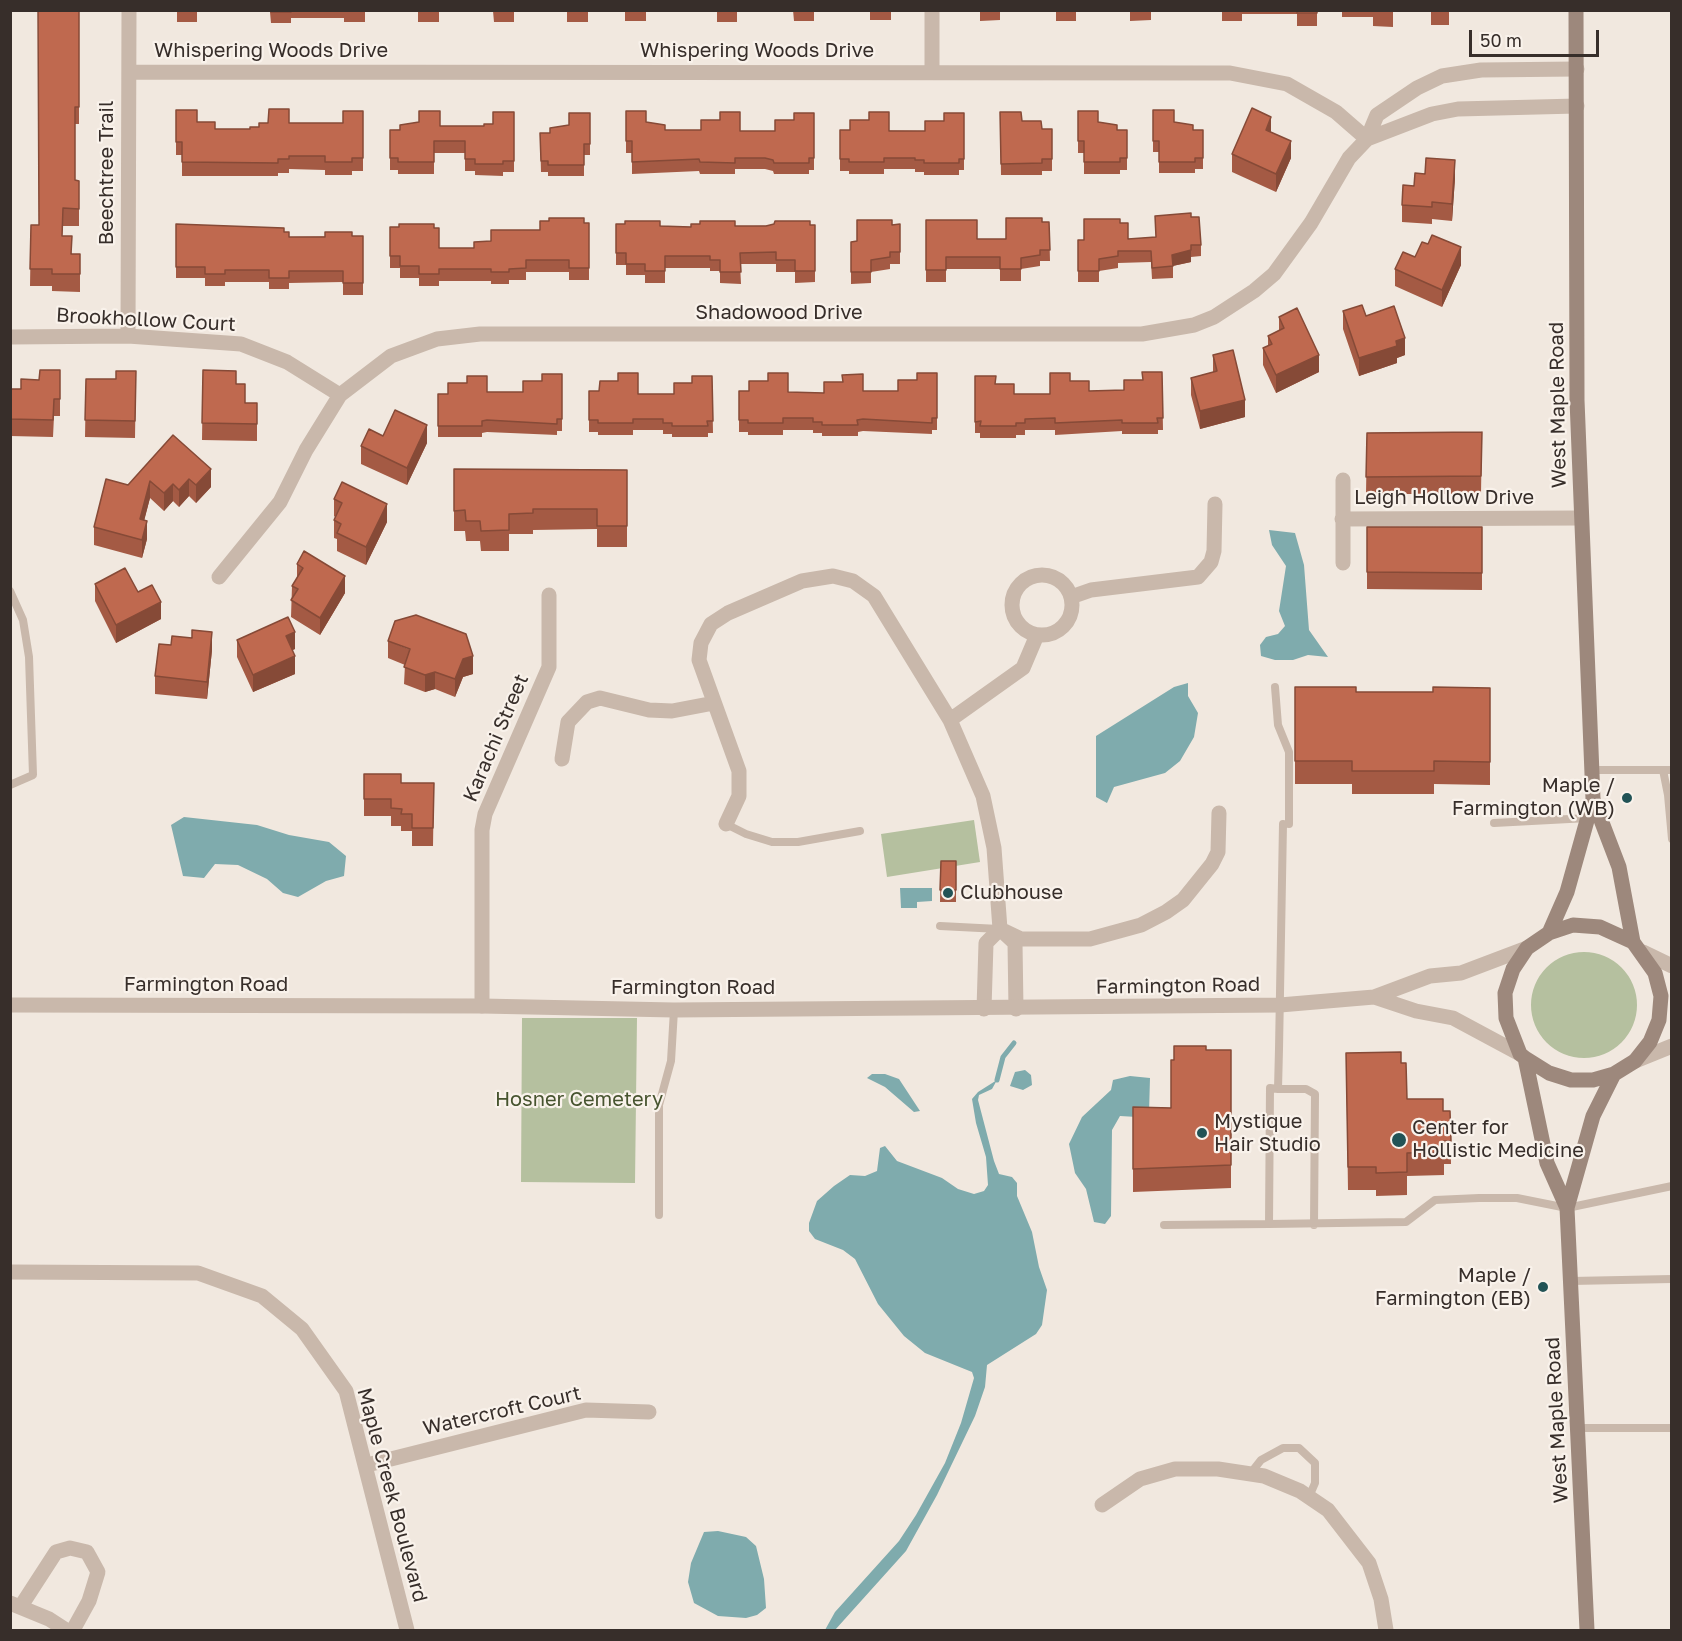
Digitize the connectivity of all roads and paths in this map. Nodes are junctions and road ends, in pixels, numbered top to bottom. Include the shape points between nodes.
1 (129, 10) edge
2 (932, 10) edge
3 (1576, 10) edge
4 (1577, 69) junction
5 (129, 72) junction
6 (932, 72) junction
7 (1577, 106) junction
8 (1367, 139) junction
9 (128, 336) junction
10 (10, 337) edge
11 (340, 395) junction
12 (1342, 480) dead end
13 (1215, 504) dead end
14 (1581, 518) junction
15 (1342, 519) junction
16 (1342, 563) dead end
17 (219, 577) dead end
18 (10, 591) edge
19 (549, 594) dead end
20 (1071, 597) junction
21 (1037, 635) junction
22 (1275, 687) dead end
23 (714, 703) junction
24 (950, 720) junction
25 (562, 759) dead end
26 (1592, 770) junction
27 (1667, 770) edge
28 (10, 785) edge
29 (1670, 795) edge
30 (1593, 799) junction
31 (1219, 813) dead end
32 (1671, 816) edge
33 (1588, 818) junction
34 (1494, 823) dead end
35 (726, 824) joint
36 (860, 831) dead end
37 (1671, 839) edge
38 (939, 926) dead end
39 (1000, 929) junction
40 (1548, 933) junction
41 (1638, 947) junction
42 (1527, 948) junction
43 (1671, 966) edge
44 (1374, 997) junction
45 (10, 1005) edge
46 (1280, 1005) junction
47 (482, 1006) junction
48 (984, 1009) junction
49 (1016, 1009) junction
50 (674, 1010) junction
51 (1671, 1046) edge
52 (1522, 1056) junction
53 (1635, 1061) junction
54 (1614, 1074) junction
55 (1278, 1089) junction
56 (1671, 1186) edge
57 (1567, 1208) junction
58 (659, 1215) dead end
59 (1269, 1224) junction
60 (1164, 1225) dead end
61 (1314, 1225) junction
62 (10, 1272) edge
63 (1671, 1279) edge
64 (1571, 1281) junction
65 (649, 1412) dead end
66 (1579, 1428) junction
67 (1671, 1428) edge
68 (367, 1465) junction
69 (1250, 1474) junction
70 (1309, 1497) junction
71 (1102, 1505) dead end
72 (16, 1604) edge
73 (66, 1630) edge
74 (73, 1630) edge
75 (406, 1630) edge
76 (1386, 1630) edge
77 (1587, 1630) edge

1 - 5 street, Beechtree Trail
2 - 6 street
3 - 4 main road, West Maple Road
4 - 7 main road, West Maple Road
4 - 8 street, Shadowood Drive via 1481,70 1442,76 1377,115
5 - 6 street, Whispering Woods Drive
5 - 9 street, Beechtree Trail
6 - 8 street, Whispering Woods Drive via 1251,75 1287,84 1336,112
7 - 8 street, Shadowood Drive via 1458,109 1432,114
7 - 14 main road, West Maple Road
8 - 11 street, Shadowood Drive via 1348,158 1311,224 1274,274 1214,317 1194,325 1142,334 457,335 391,356
9 - 10 street, Brookhollow Court
9 - 11 street, Brookhollow Court via 241,344 287,362
11 - 17 street, Shadowood Drive via 280,502
12 - 15 street
13 - 20 street via 1215,551 1198,577 1091,590
14 - 15 street, Leigh Hollow Drive
14 - 26 main road, West Maple Road
15 - 16 street
18 - 28 lane via 23,620 29,657 33,775
19 - 47 street, Karachi Street via 549,667 485,814 482,830
20 - 21 street via 1072,607 1064,625 1047,635
20 - 21 street via 1067,588 1051,576 1031,577 1016,589 1012,608 1015,618 1020,626
21 - 24 street via 1023,668
22 - 46 lane via 1278,726 1289,752
23 - 24 street via 699,660 701,644 711,624 802,581 833,576 853,581 874,596
23 - 25 street via 672,711 649,710 600,698 587,702 568,722
23 - 35 street via 740,771 739,796
24 - 39 street via 983,796 994,848
26 - 27 lane
26 - 30 main road, West Maple Road
27 - 29 lane
29 - 32 lane
30 - 33 main road, West Maple Road
30 - 41 main road, West Maple Road via 1618,867
31 - 39 street via 1218,852 1212,864 1184,900 1166,912 1141,925 1090,939 1021,939
32 - 37 lane
33 - 34 lane
33 - 40 main road, West Maple Road via 1567,892
35 - 36 lane via 772,842 798,842
38 - 39 lane
39 - 48 street via 986,943
39 - 49 street via 1015,943
40 - 41 main road via 1574,925 1600,927
40 - 42 main road
41 - 43 street
41 - 53 main road via 1655,973 1660,996 1659,1020 1650,1042
42 - 44 street, Farmington Road via 1461,973 1430,976
42 - 52 main road via 1513,969 1505,993 1506,1018
44 - 46 street, Farmington Road
44 - 52 street, Farmington Road via 1453,1018
45 - 47 street, Farmington Road
46 - 49 street, Farmington Road
46 - 55 lane
47 - 50 street, Farmington Road
48 - 49 street, Farmington Road
48 - 50 street, Farmington Road
50 - 58 lane via 672,1061 659,1105
51 - 53 street
52 - 54 main road via 1549,1074 1571,1080 1593,1080
52 - 57 main road, West Maple Road via 1546,1163
53 - 54 main road
54 - 57 main road, West Maple Road via 1593,1116
55 - 59 lane via 1270,1088
55 - 61 lane via 1306,1089 1315,1094
56 - 57 lane
57 - 61 lane via 1517,1198 1435,1200 1406,1222
57 - 64 main road, West Maple Road
59 - 60 lane
59 - 61 lane
62 - 68 street, Maple Creek Boulevard via 198,1273 262,1296 302,1329 346,1391
63 - 64 lane
64 - 66 main road, West Maple Road
65 - 68 street, Watercroft Court via 586,1410
66 - 67 lane
66 - 77 main road, West Maple Road
68 - 75 street, Maple Creek Boulevard
69 - 70 street via 1264,1476
69 - 70 lane via 1261,1460 1283,1448 1299,1448 1315,1463 1315,1483
69 - 71 street via 1175,1469 1140,1479
70 - 76 street via 1328,1510 1369,1563
72 - 73 street
72 - 74 street via 56,1552 70,1548 87,1552 98,1572 89,1601

